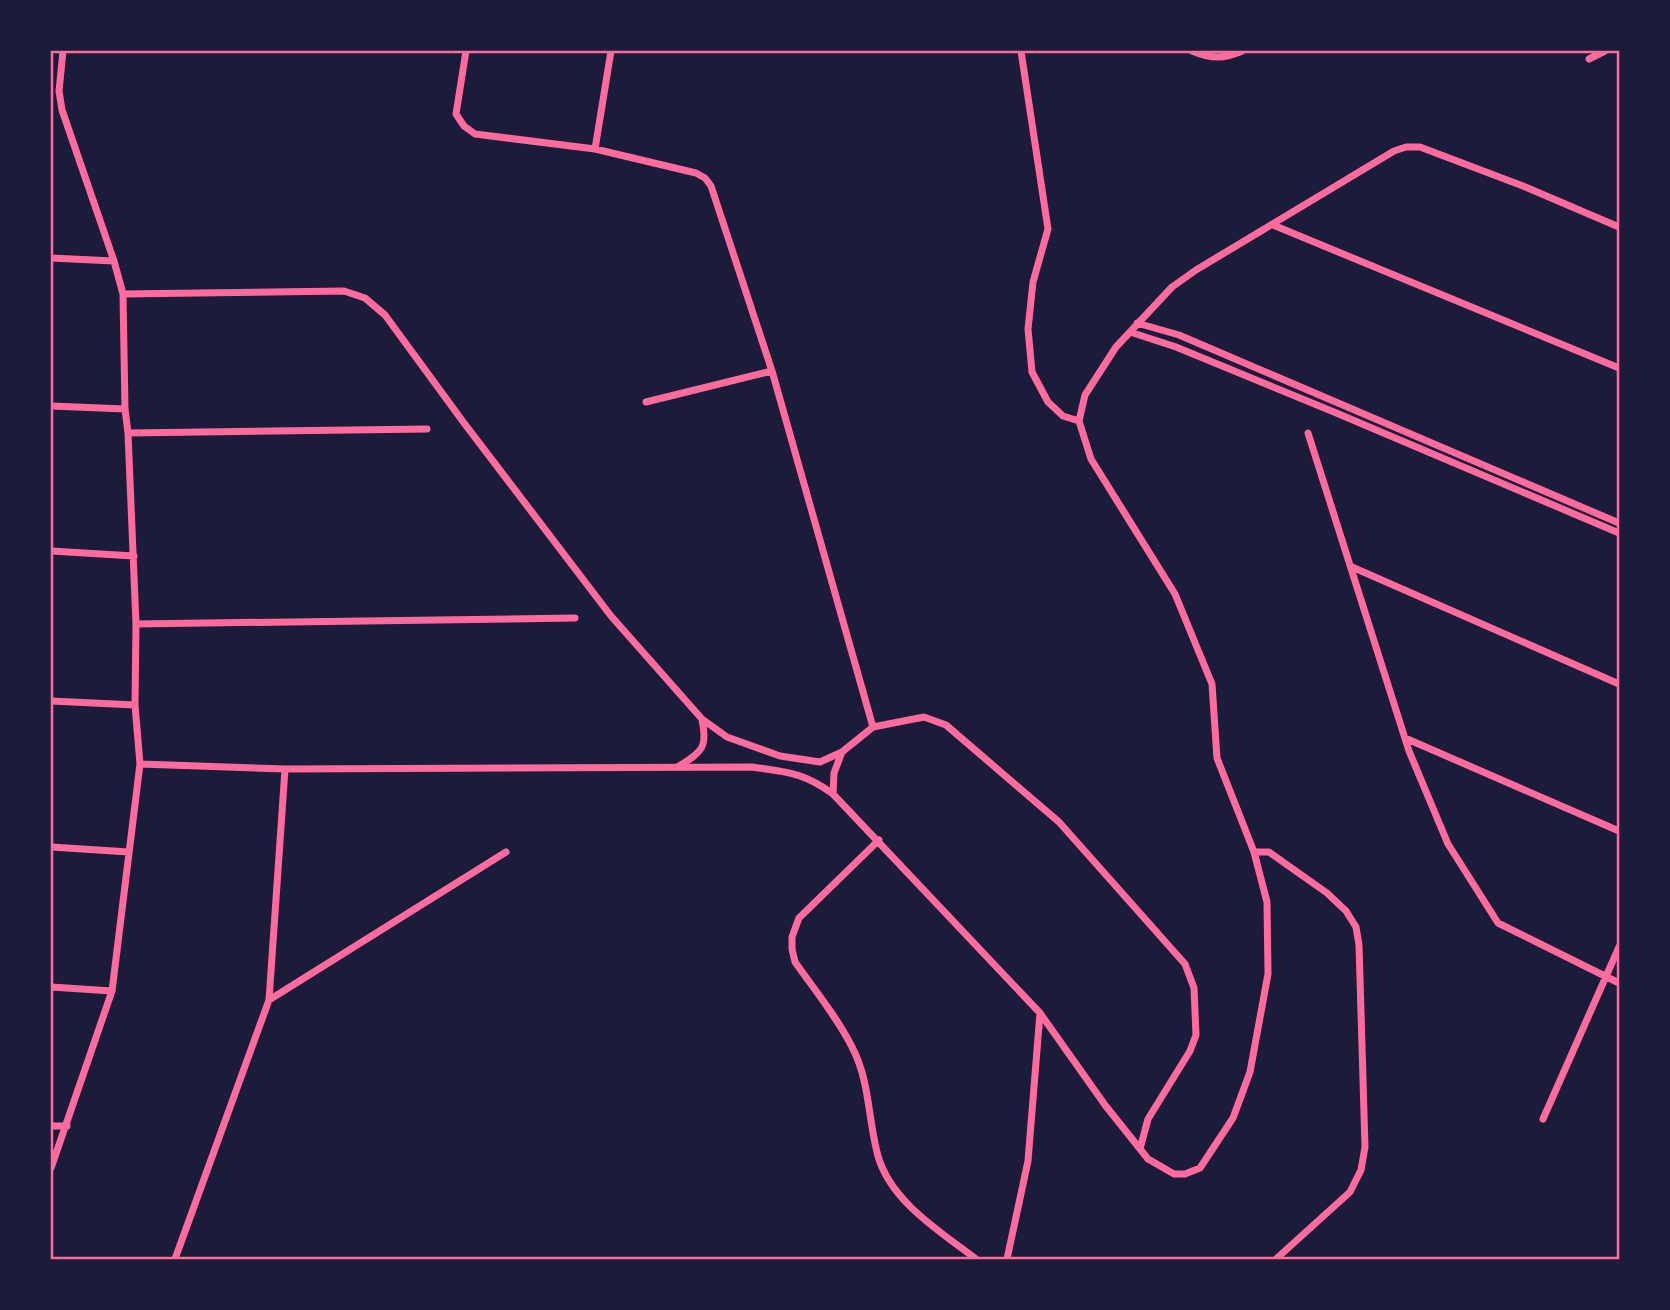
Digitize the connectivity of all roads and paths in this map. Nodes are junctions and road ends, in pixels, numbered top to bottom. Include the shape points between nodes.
1 (63, 51) edge
2 (466, 51) edge
3 (611, 51) edge
4 (1021, 51) edge
5 (1192, 51) edge
6 (1242, 51) edge
7 (1605, 51) edge
8 (1588, 59) dead end
9 (55, 91) edge
10 (51, 110) edge
11 (62, 110) junction
12 (594, 149) junction
13 (1273, 225) junction
14 (1619, 227) edge
15 (51, 258) edge
16 (114, 261) junction
17 (123, 294) junction
18 (1137, 323) junction
19 (1130, 332) junction
20 (1619, 368) edge
21 (772, 371) junction
22 (646, 402) dead end
23 (1338, 404) junction
24 (51, 405) edge
25 (125, 409) junction
26 (1334, 412) junction
27 (1079, 421) junction
28 (427, 429) dead end
29 (128, 433) junction
30 (1308, 433) dead end
31 (1619, 523) edge
32 (1619, 533) edge
33 (51, 551) edge
34 (134, 556) junction
35 (1352, 567) junction
36 (575, 618) dead end
37 (136, 624) junction
38 (1619, 684) edge
39 (51, 701) edge
40 (135, 705) junction
41 (702, 719) junction
42 (873, 727) junction
43 (1405, 738) junction
44 (842, 752) junction
45 (140, 765) junction
46 (677, 767) junction
47 (285, 769) junction
48 (833, 794) junction
49 (1619, 831) edge
50 (879, 840) junction
51 (51, 847) edge
52 (129, 852) junction
53 (506, 852) dead end
54 (1254, 852) junction
55 (1619, 947) edge
56 (1606, 978) junction
57 (1619, 983) edge
58 (51, 988) edge
59 (112, 991) junction
60 (269, 1000) junction
61 (1040, 1013) junction
62 (1543, 1119) dead end
63 (51, 1126) edge
64 (67, 1126) junction
65 (1140, 1149) junction
66 (51, 1168) edge
67 (175, 1259) edge
68 (976, 1259) edge
69 (1007, 1259) edge
70 (1276, 1259) edge

1 - 9 street
2 - 12 street via 456,114 464,126 475,134
3 - 12 street
4 - 27 street via 1048,229 1033,282 1028,329 1032,372 1048,402 1063,416
5 - 6 street via 1228,58
7 - 8 street
9 - 11 street
10 - 11 street
11 - 16 street
12 - 21 street via 696,173 712,186
13 - 14 street via 1406,147 1523,186
13 - 18 street via 1172,287
13 - 20 street
15 - 16 street
16 - 17 street
17 - 25 street
17 - 41 street via 344,291 365,298 385,315 611,616
18 - 19 street
18 - 23 street via 1179,335
19 - 26 street
19 - 27 street via 1085,395
21 - 22 street
21 - 42 street
23 - 26 street
23 - 31 street
24 - 25 street
25 - 29 street
26 - 32 street
27 - 54 street via 1091,459 1175,594 1212,684 1217,758
28 - 29 street
29 - 34 street
30 - 35 street
33 - 34 street
34 - 37 street
35 - 38 street
35 - 43 street
36 - 37 street
37 - 40 street
39 - 40 street
40 - 45 street
41 - 44 street via 727,737 780,756 820,762
41 - 46 street via 706,737 702,747
42 - 44 street
42 - 65 street via 924,717 946,725 1059,822 1185,964 1194,988 1196,1035 1148,1119
43 - 49 street
43 - 56 street via 1448,844 1498,923
44 - 48 street
45 - 47 street
45 - 52 street
46 - 47 street
46 - 48 street via 752,767 800,774
47 - 60 street
48 - 50 street
50 - 61 street
50 - 68 street via 799,918 792,937 795,962 852,1047 868,1092 878,1157 894,1189 930,1225
51 - 52 street
52 - 59 street
53 - 60 street
54 - 65 street via 1267,902 1268,974 1250,1072 1233,1118 1195,1171 1174,1174
54 - 70 street via 1269,852 1327,893 1356,927 1359,945 1365,1147 1361,1170 1350,1192
55 - 56 street
56 - 57 street
56 - 62 street
58 - 59 street
59 - 64 street
60 - 67 street
61 - 65 street
61 - 69 street via 1028,1161
63 - 64 street
64 - 66 street

